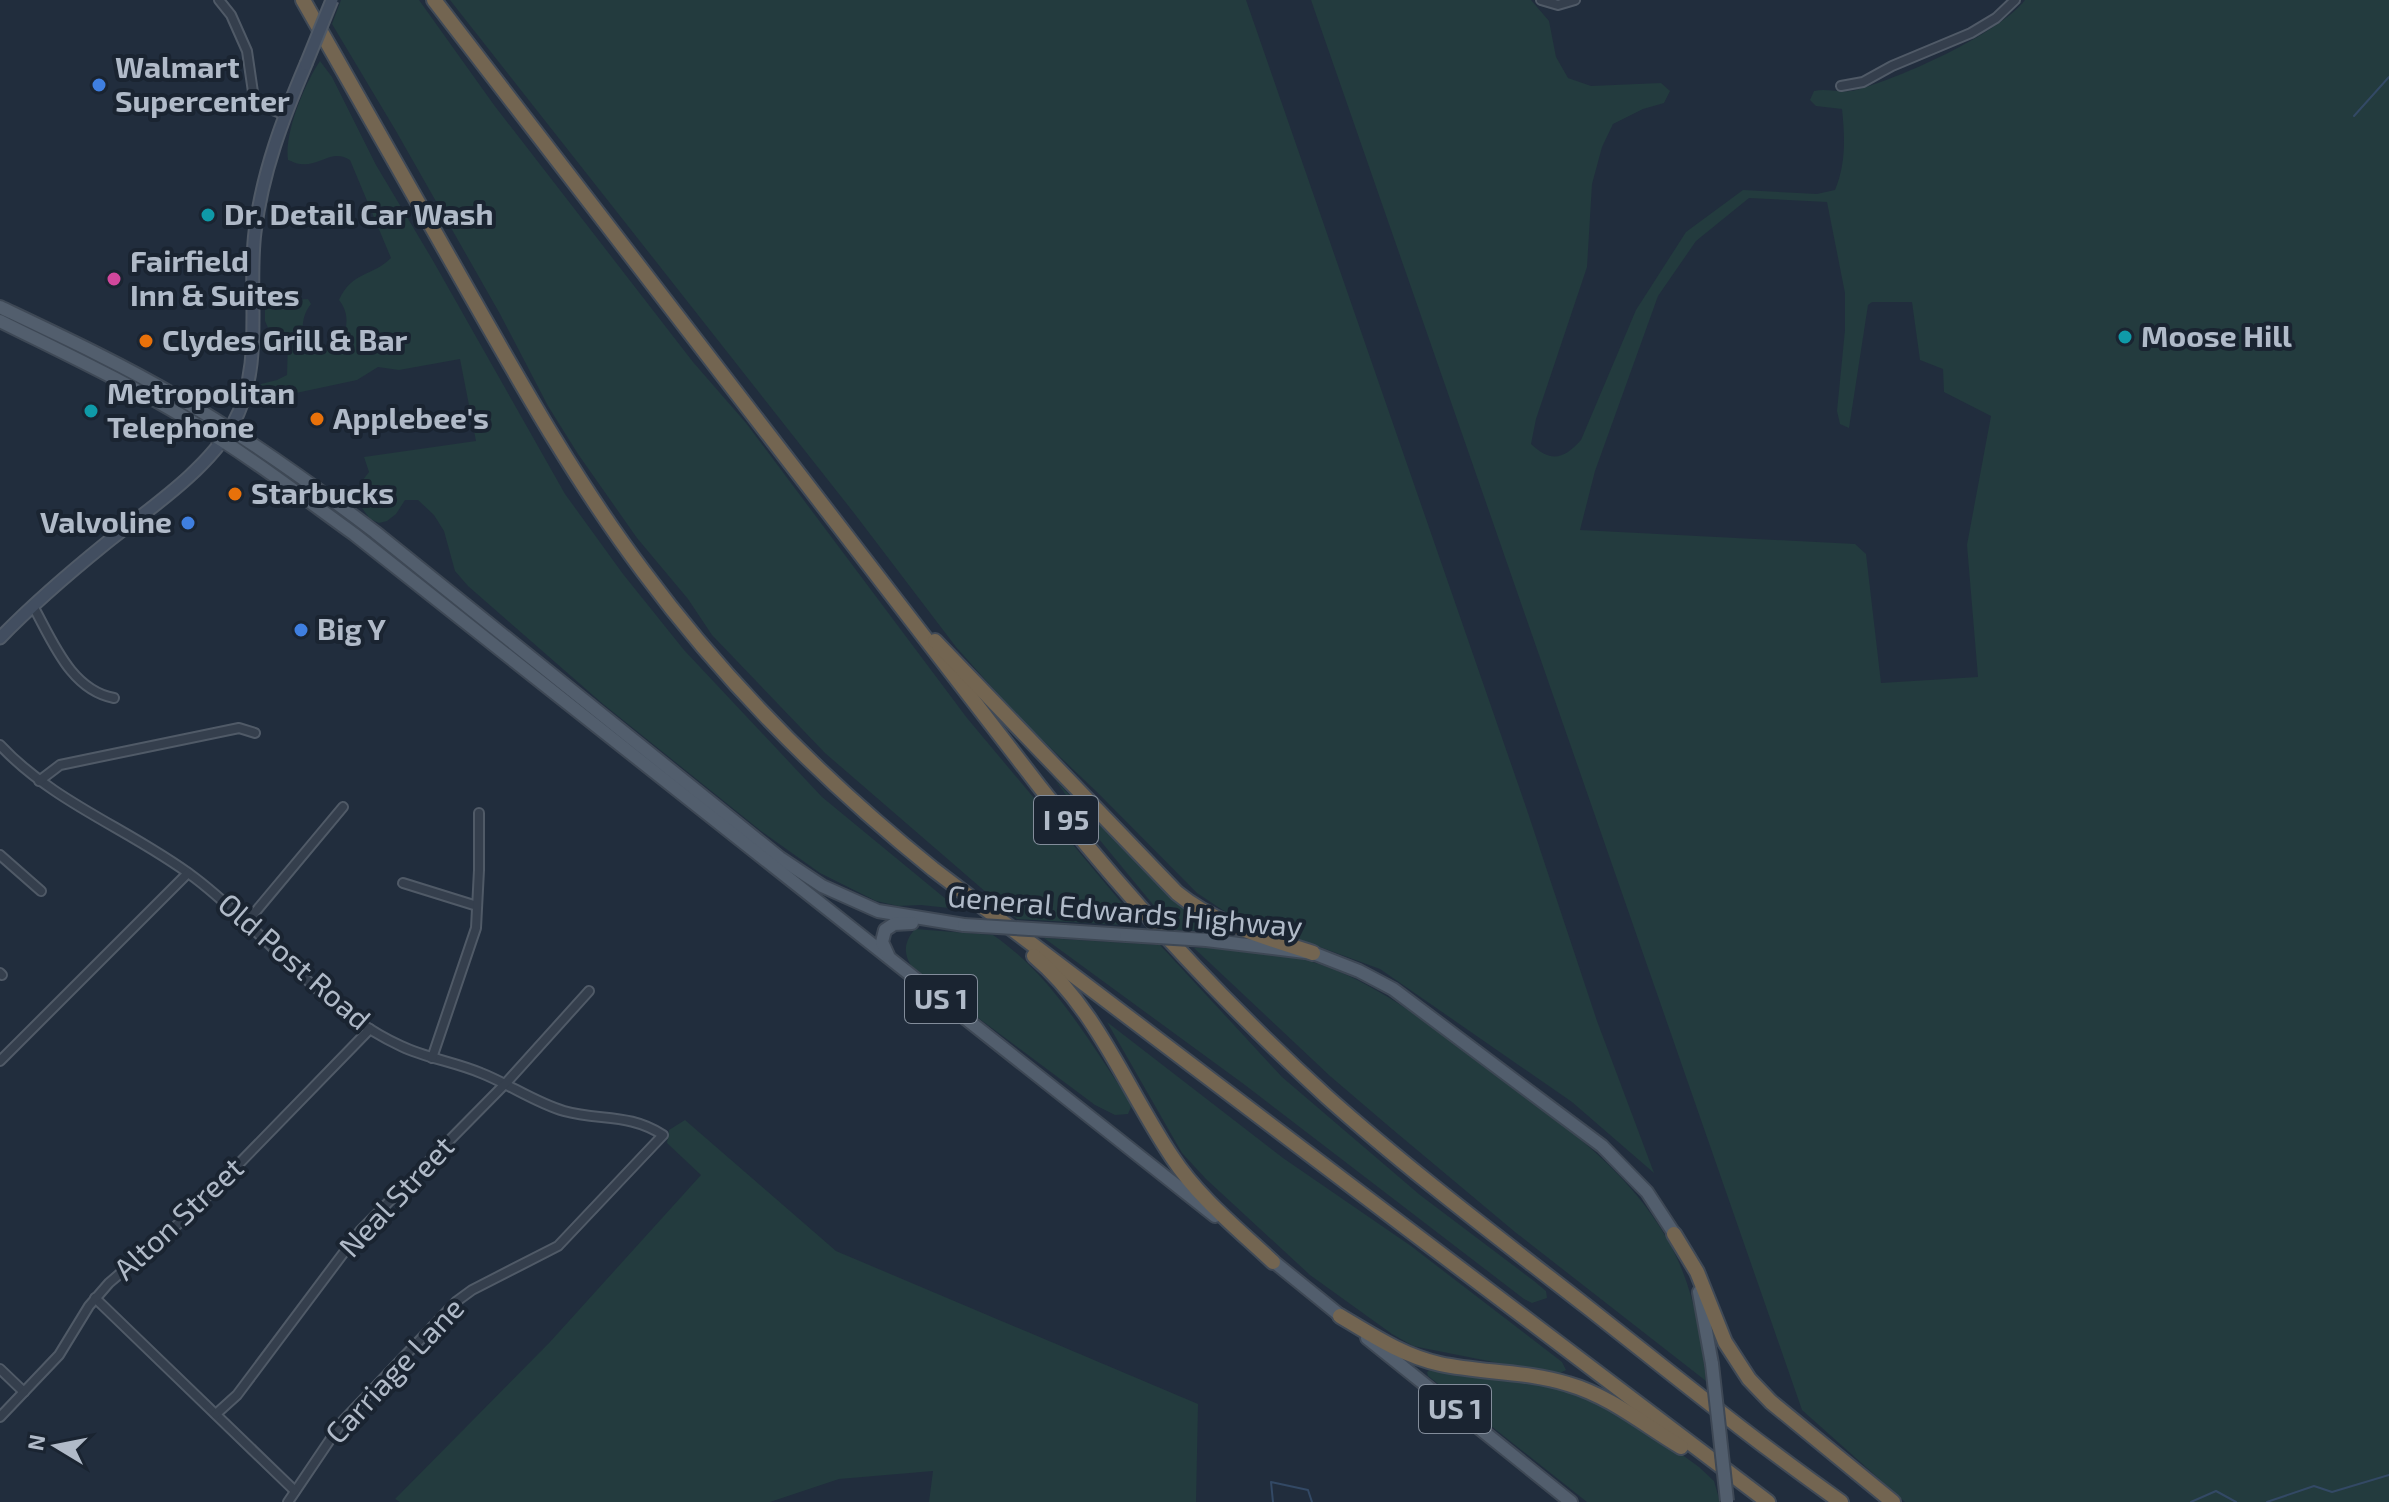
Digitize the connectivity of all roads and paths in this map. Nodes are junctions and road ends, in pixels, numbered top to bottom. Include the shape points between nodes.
1 (219, 0) edge
2 (303, 0) edge
3 (332, 0) edge
4 (434, 0) edge
5 (1541, 0) edge
6 (1575, 0) edge
7 (2015, 0) edge
8 (1841, 86) dead end
9 (285, 115) junction
10 (0, 307) edge
11 (0, 321) edge
12 (230, 429) junction
13 (222, 441) junction
14 (33, 606) junction
15 (903, 610) junction
16 (0, 638) edge
17 (114, 698) dead end
18 (255, 733) dead end
19 (0, 745) edge
20 (39, 781) junction
21 (343, 807) dead end
22 (479, 813) dead end
23 (0, 855) edge
24 (188, 873) junction
25 (403, 883) dead end
26 (41, 891) dead end
27 (477, 906) junction
28 (247, 922) junction
29 (939, 923) junction
30 (1008, 926) junction
31 (1313, 953) junction
32 (893, 961) junction
33 (589, 991) dead end
34 (370, 1029) junction
35 (432, 1058) junction
36 (0, 1061) edge
37 (506, 1083) junction
38 (663, 1135) joint
39 (1674, 1234) junction
40 (1273, 1262) junction
41 (95, 1298) junction
42 (1340, 1316) junction
43 (0, 1369) edge
44 (24, 1392) junction
45 (216, 1414) junction
46 (0, 1417) edge
47 (1733, 1475) junction
48 (295, 1491) junction
49 (1727, 1501) edge
50 (288, 1502) edge
51 (1571, 1502) edge
52 (1768, 1502) edge
53 (1841, 1502) edge
54 (1893, 1502) edge

1 - 9 street via 247,51 254,99
2 - 30 highway via 540,418 645,574 711,656 796,747 902,843
3 - 9 main road, bridge
4 - 15 highway, I 95
5 - 6 street via 1558,5
7 - 8 street via 1984,26 1863,82
9 - 12 main road via 258,213 250,375
10 - 12 main road, General Edwards Highway via 127,369
11 - 13 main road, US 1 via 140,391
12 - 13 main road
12 - 29 main road, General Edwards Highway via 312,484 780,858 822,886 878,911
13 - 14 main road
13 - 32 main road, US 1 via 354,534
14 - 16 main road
14 - 17 street via 82,683 98,695
15 - 31 highway via 1177,893 1222,922
15 - 53 highway, I 95 via 1104,867 1289,1061 1429,1183
18 - 20 street via 239,728 75,761 54,767
19 - 20 street, Old Post Road
20 - 24 street, Old Post Road
21 - 28 street
22 - 27 street
23 - 26 street
24 - 28 street, Old Post Road
24 - 36 street
25 - 27 street
27 - 35 street via 476,928
28 - 34 street, Old Post Road
29 - 31 main road, General Edwards Highway, bridge via 1206,940
29 - 32 main road via 888,927 882,945
30 - 40 highway via 1090,1020 1183,1173
30 - 47 highway
31 - 39 main road, General Edwards Highway via 1404,996 1584,1130 1639,1182
32 - 40 main road, US 1
33 - 37 street, Neal Street
34 - 35 street, Old Post Road
34 - 41 street, Alton Street via 191,1213
35 - 37 street, Old Post Road
37 - 38 street, Old Post Road via 564,1111 637,1121
37 - 45 street, Neal Street via 360,1231 237,1395
38 - 48 street, Carriage Lane via 558,1246 457,1301 342,1422
39 - 49 main road, General Edwards Highway, bridge via 1699,1291
39 - 54 highway via 1697,1272 1725,1342 1749,1379
40 - 42 main road, US 1
41 - 44 street, Alton Street via 59,1355
41 - 45 street
42 - 47 highway via 1384,1343 1427,1360 1546,1378 1587,1390
42 - 51 main road, US 1
43 - 44 street
44 - 46 street, Alton Street
45 - 48 street
47 - 52 highway
48 - 50 street, Carriage Lane

